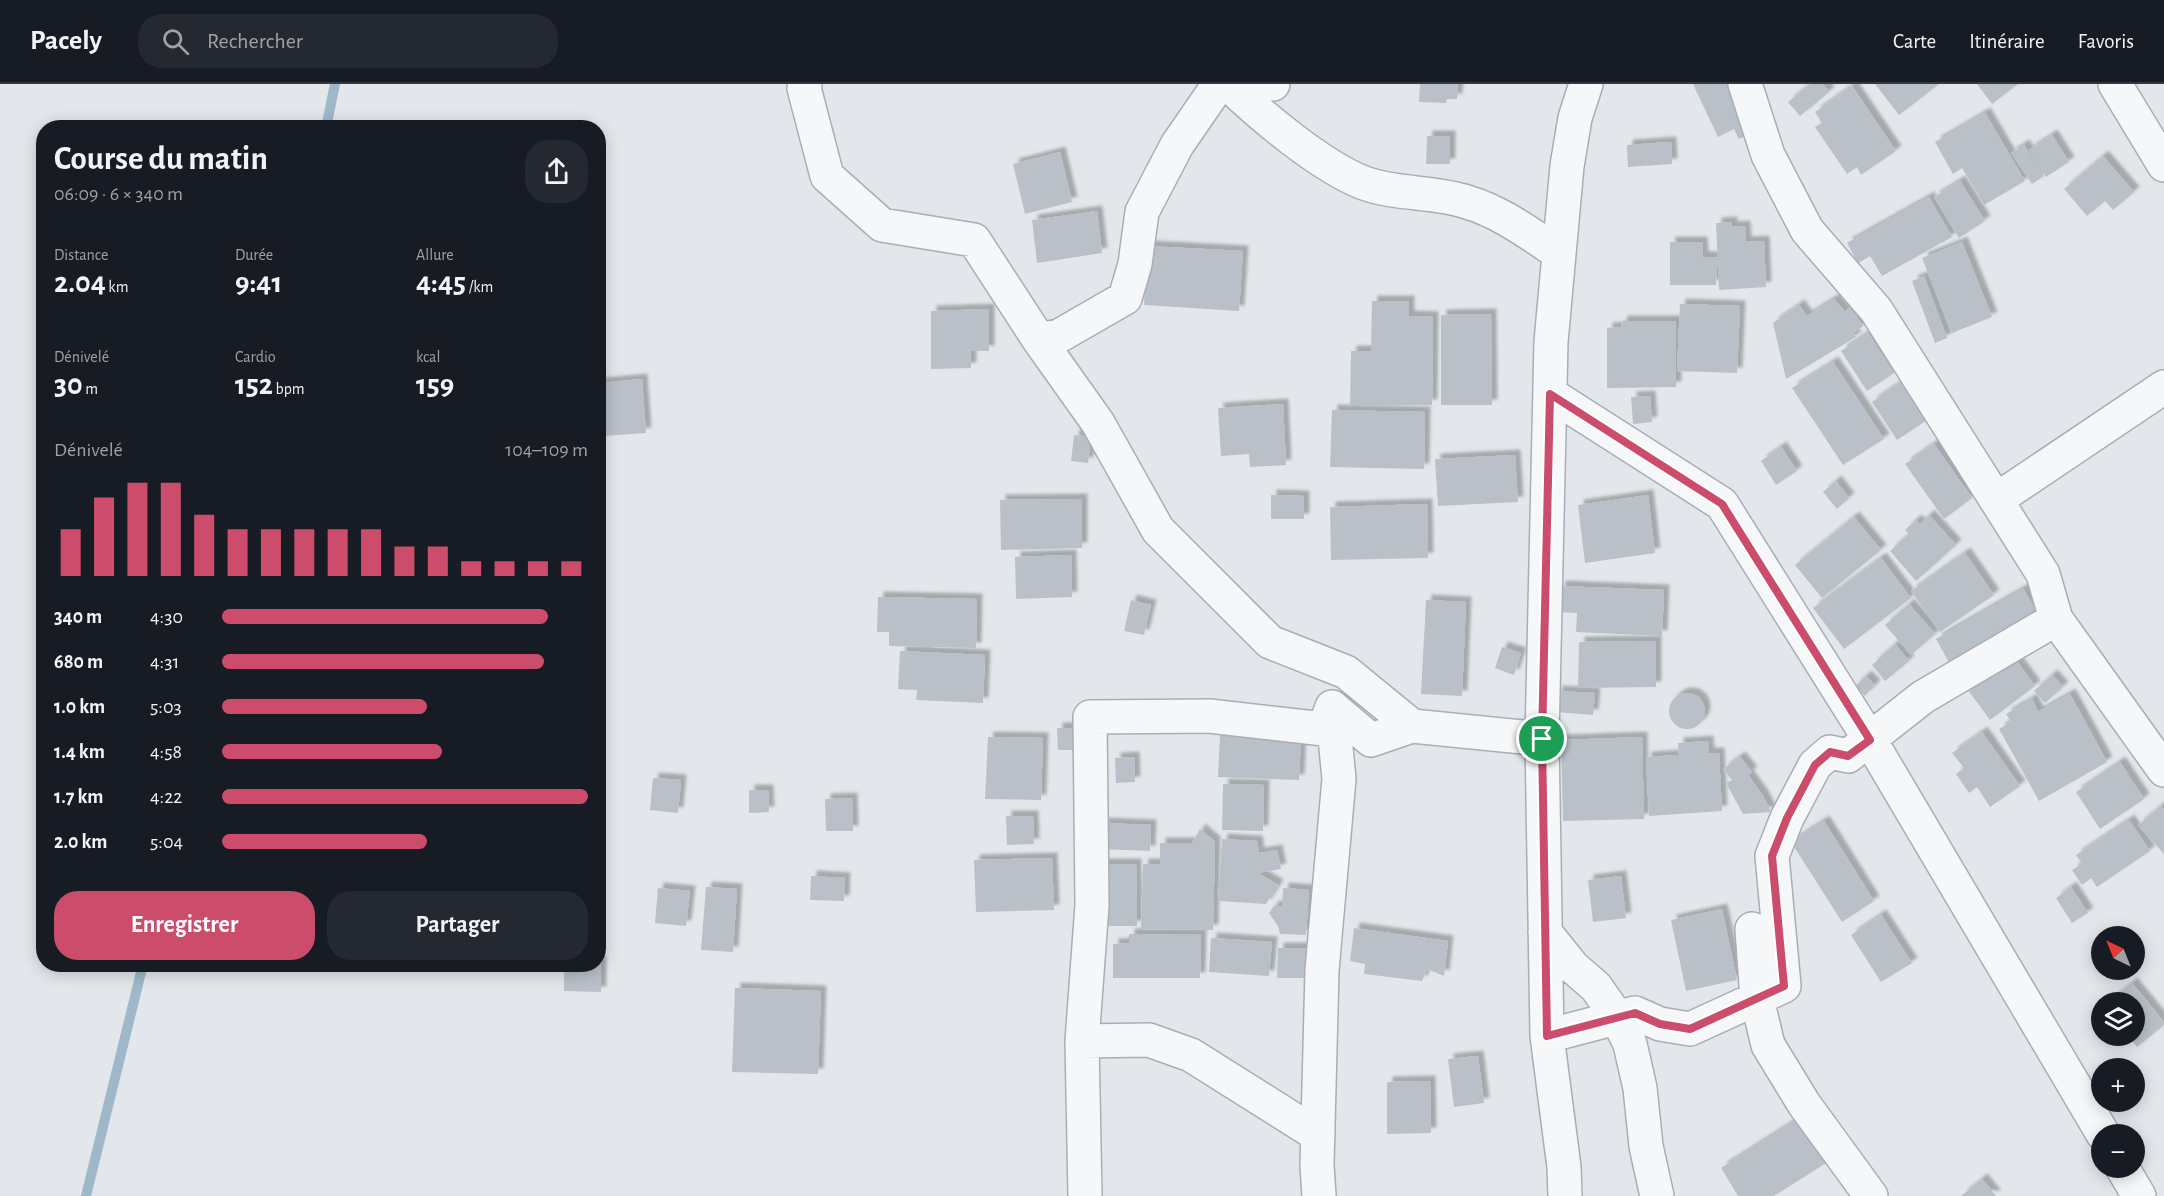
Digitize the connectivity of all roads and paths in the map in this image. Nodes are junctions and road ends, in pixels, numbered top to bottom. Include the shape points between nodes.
1 (805, 84) edge
2 (1219, 84) edge
3 (1228, 84) edge
4 (1262, 84) edge
5 (1273, 84) edge
6 (1585, 84) edge
7 (1745, 84) edge
8 (2115, 84) edge
9 (2164, 165) edge
10 (1559, 252) junction
11 (1039, 340) junction
12 (2164, 387) edge
13 (1550, 394) junction
14 (1996, 500) junction
15 (2056, 619) junction
16 (1332, 707) junction
17 (1412, 726) junction
18 (1542, 739) junction
19 (1870, 740) junction
20 (2164, 770) edge
21 (1752, 929) dead end
22 (1545, 932) junction
23 (1756, 999) junction
24 (1617, 1017) junction
25 (1547, 1036) junction
26 (1082, 1041) junction
27 (2097, 1124) edge
28 (1318, 1135) junction
29 (2128, 1178) edge
30 (1085, 1196) edge
31 (1319, 1196) edge
32 (1565, 1196) edge
33 (1657, 1196) edge
34 (1870, 1196) edge
35 (2139, 1196) edge

1 - 11 street via 827,176 882,225 974,240
2 - 11 street via 1177,145 1142,212 1136,264 1125,298 1059,336
3 - 10 street via 1328,164 1365,183 1467,201 1509,220
4 - 5 street
6 - 10 street via 1567,166
7 - 14 street via 1768,155 1807,230 1876,310
8 - 9 street
10 - 13 street
11 - 17 street via 1098,423 1158,530 1270,642 1346,672
12 - 14 street
13 - 18 street
13 - 19 street via 1722,504
14 - 15 street via 2043,574
15 - 19 street via 1923,697
15 - 20 street
16 - 17 street via 1371,740
16 - 26 street via 1324,729 1209,716 1090,717 1092,905
16 - 28 street via 1339,779 1322,970
17 - 18 street
18 - 22 street
19 - 23 street via 1848,756 1830,752 1815,765 1787,818 1772,856 1784,986
19 - 27 street
21 - 23 street
22 - 24 street via 1573,967 1596,987
22 - 25 street
23 - 24 street via 1690,1029 1660,1024 1635,1013
23 - 34 street via 1768,1044 1804,1104
24 - 25 street
24 - 33 street via 1630,1044 1640,1088 1646,1146
25 - 32 street
26 - 28 street via 1149,1040 1191,1055
26 - 30 street
28 - 31 street
29 - 35 street

